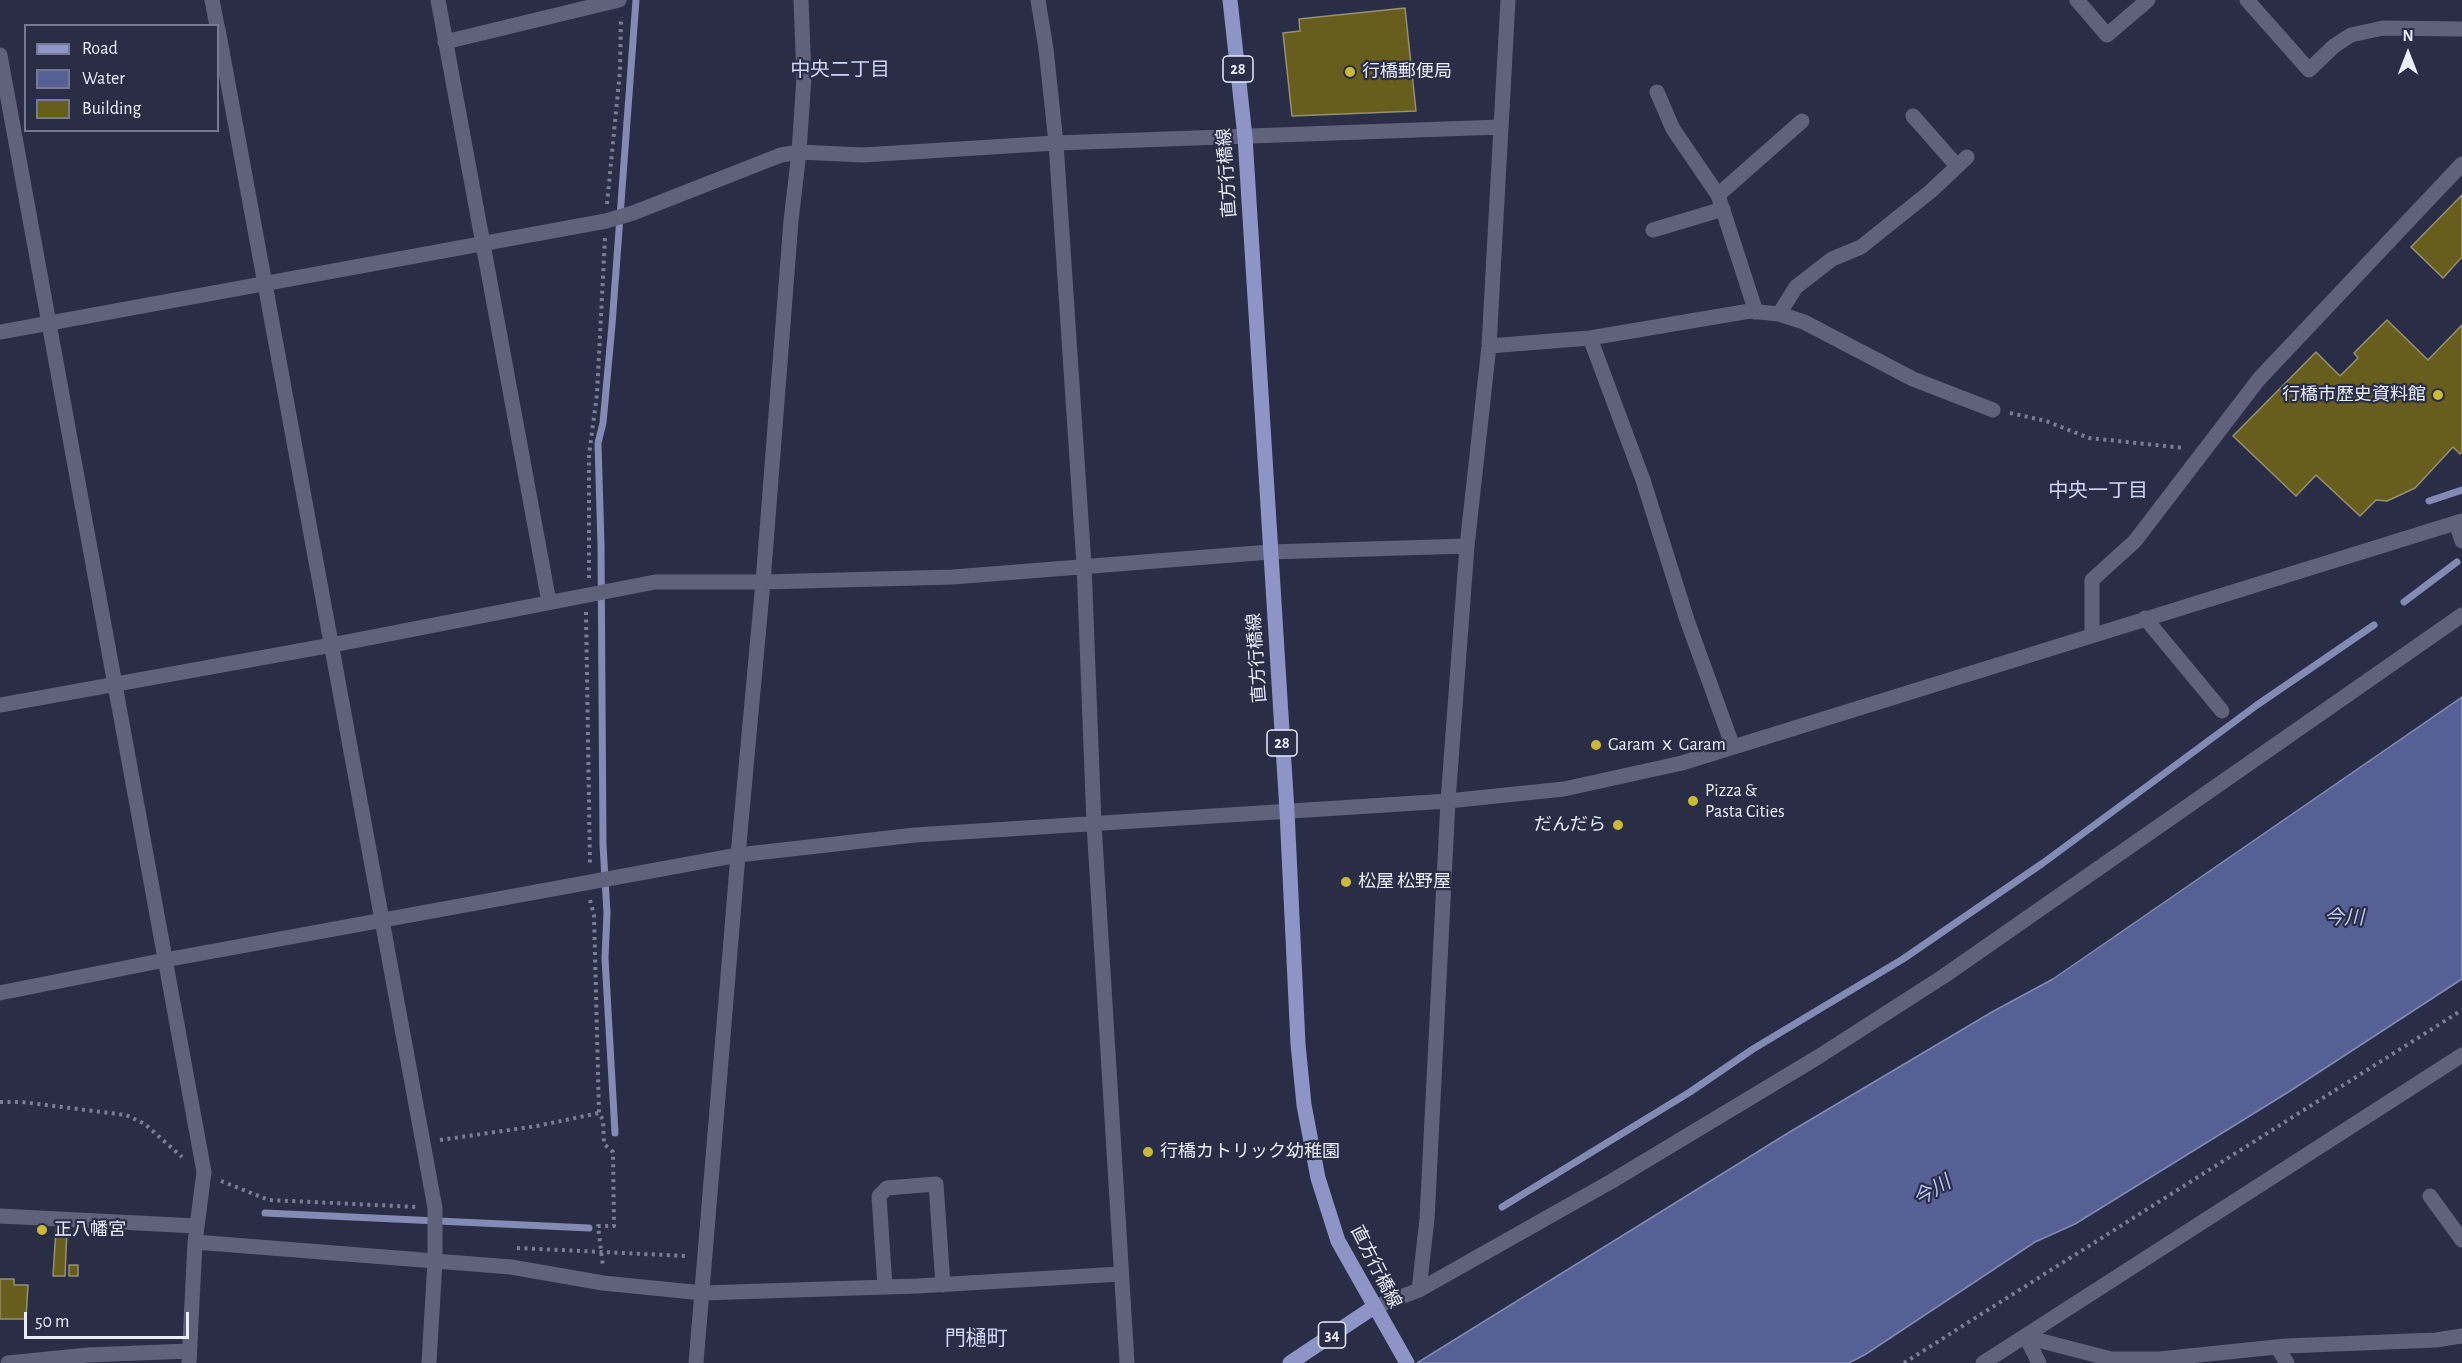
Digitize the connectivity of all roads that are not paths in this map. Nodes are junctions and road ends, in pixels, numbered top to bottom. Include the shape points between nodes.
1 (212, 0) edge
2 (438, 0) edge
3 (801, 0) edge
4 (1038, 0) edge
5 (1230, 0) edge
6 (1508, 0) edge
7 (2077, 0) edge
8 (2148, 0) edge
9 (2247, 0) edge
10 (620, 5) edge
11 (216, 24) edge
12 (2462, 29) edge
13 (219, 38) edge
14 (445, 42) junction
15 (0, 55) edge
16 (1657, 92) dead end
17 (1913, 117) dead end
18 (1802, 121) dead end
19 (1500, 127) junction
20 (1245, 137) junction
21 (1056, 143) junction
22 (799, 152) junction
23 (2462, 164) edge
24 (1720, 202) junction
25 (1653, 230) dead end
26 (483, 243) junction
27 (265, 285) junction
28 (1756, 312) junction
29 (1779, 314) junction
30 (49, 323) junction
31 (0, 332) edge
32 (1590, 338) junction
33 (1489, 346) junction
34 (1993, 410) road end
35 (2459, 522) edge
36 (2462, 541) edge
37 (1467, 546) junction
38 (1270, 552) junction
39 (1084, 565) junction
40 (763, 582) junction
41 (549, 602) junction
42 (2462, 615) edge
43 (2145, 618) junction
44 (2092, 634) junction
45 (332, 645) junction
46 (115, 684) junction
47 (0, 705) edge
48 (2222, 711) dead end
49 (1733, 747) junction
50 (1448, 801) junction
51 (1287, 811) junction
52 (1094, 824) junction
53 (738, 855) junction
54 (383, 920) junction
55 (165, 960) junction
56 (0, 993) edge
57 (2462, 1055) edge
58 (2430, 1196) dead end
59 (0, 1216) edge
60 (197, 1226) junction
61 (2462, 1240) edge
62 (195, 1242) junction
63 (435, 1262) junction
64 (1120, 1274) junction
65 (943, 1285) junction
66 (885, 1287) junction
67 (1419, 1290) junction
68 (703, 1293) junction
69 (1374, 1307) junction
70 (2462, 1336) edge
71 (2026, 1337) junction
72 (2277, 1347) junction
73 (189, 1357) edge
74 (8, 1363) edge
75 (429, 1363) edge
76 (696, 1363) edge
77 (1127, 1363) edge
78 (1290, 1363) edge
79 (1407, 1363) edge
80 (1983, 1363) edge
81 (2039, 1363) edge
82 (2287, 1363) edge

1 - 11 street
2 - 14 street
3 - 22 street via 804,76
4 - 21 street
5 - 20 main road, 直方行橋線 / 28
6 - 19 street
7 - 8 street via 2106,35
9 - 12 street via 2309,70 2351,35 2383,28
10 - 14 street
13 - 27 street
14 - 26 street
15 - 30 street
16 - 24 street via 1673,129
17 - 29 street via 1962,162 1861,247 1832,259 1796,287
18 - 24 street
19 - 20 street
19 - 33 street
20 - 21 street
20 - 38 main road, 直方行橋線 / 28
21 - 22 street via 863,155
21 - 39 street
22 - 26 street via 781,155 606,221
22 - 40 street
23 - 44 street via 2259,379 2135,541 2092,580
24 - 25 street
24 - 28 street
26 - 27 street
26 - 41 street
27 - 30 street
27 - 45 street
28 - 29 street
28 - 32 street
29 - 34 street via 1804,322 1902,374
30 - 31 street
30 - 46 street
32 - 33 street
32 - 49 street via 1643,480 1683,609
33 - 37 street
35 - 36 street
35 - 43 street
37 - 38 street
37 - 50 street
38 - 39 street
38 - 51 main road, 直方行橋線 / 28
39 - 40 street via 953,577
39 - 52 street
40 - 41 street via 655,582
40 - 53 street
41 - 45 street
42 - 67 street via 1910,998 1612,1181
43 - 44 street
43 - 48 street
44 - 49 street
45 - 46 street
45 - 54 street
46 - 47 street
46 - 55 street
49 - 50 street via 1682,763 1564,789
50 - 51 street
50 - 67 street via 1427,1218
51 - 52 street
51 - 69 main road, 直方行橋線 / 28 via 1304,1105 1318,1178 1338,1241
52 - 53 street via 915,835
52 - 64 street
53 - 54 street
53 - 68 street
54 - 55 street
54 - 63 street via 435,1208
55 - 56 street
55 - 60 street via 204,1172
57 - 71 street
58 - 61 street
59 - 60 street
60 - 62 street
62 - 63 street
62 - 73 street
63 - 68 street via 511,1267 603,1283
63 - 75 street
64 - 65 street
64 - 77 street
65 - 66 street
65 - 66 street via 936,1184 886,1188 879,1196
66 - 68 street
67 - 69 street
68 - 76 street
69 - 78 main road, 34
69 - 79 main road, 直方行橋線 / 28
70 - 72 street
71 - 72 street via 2111,1359 2160,1359
71 - 80 street
71 - 81 street
72 - 82 street
73 - 74 street via 88,1355

